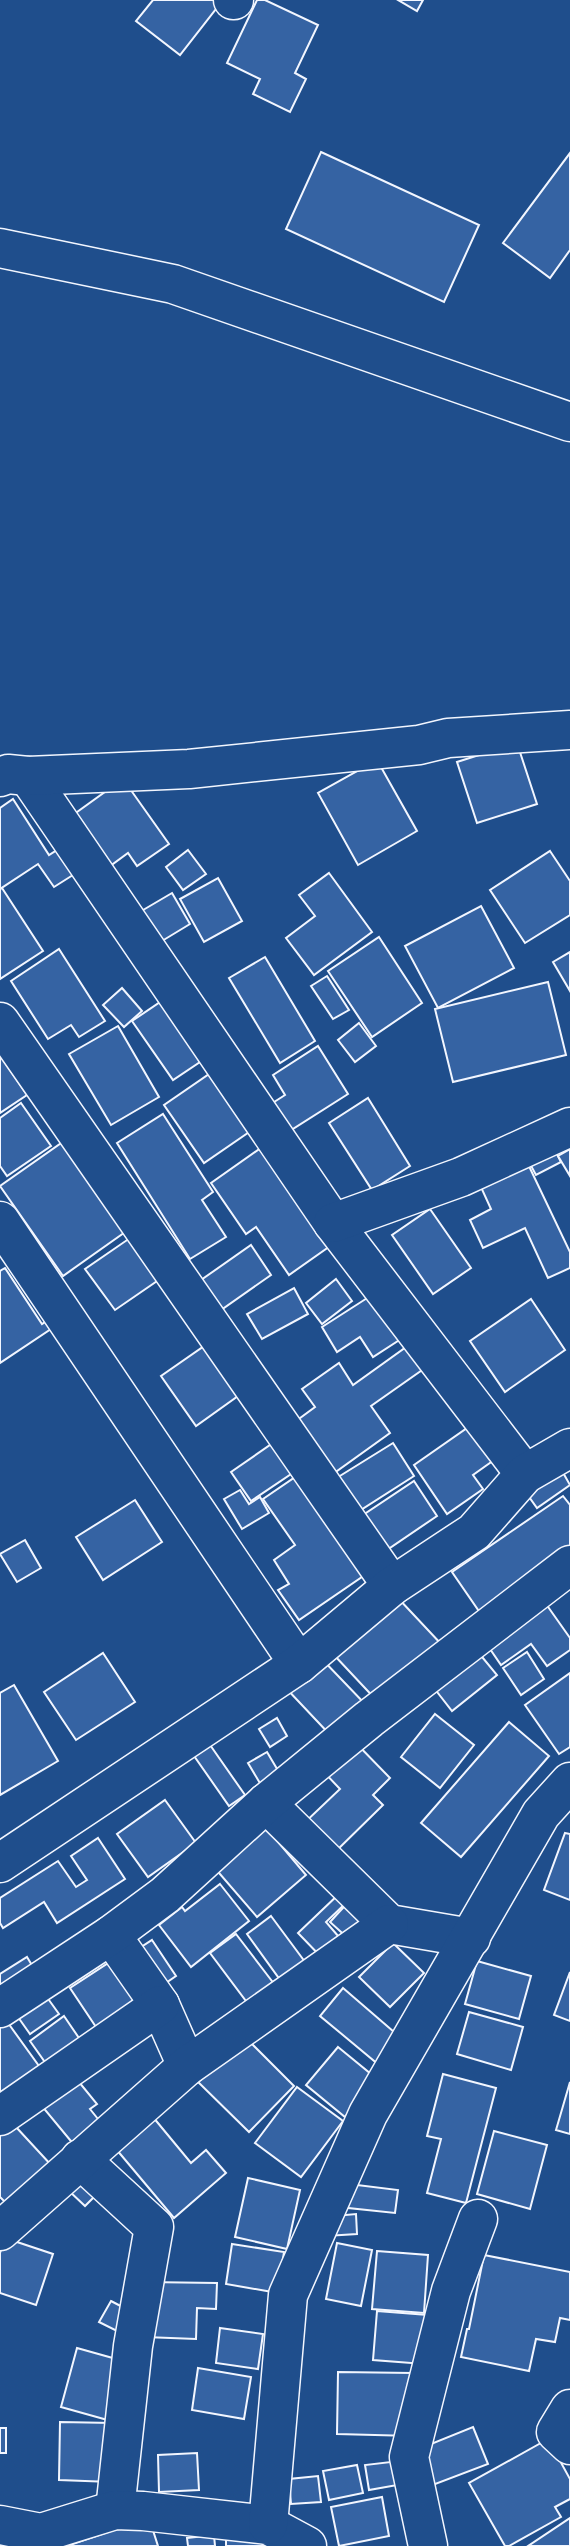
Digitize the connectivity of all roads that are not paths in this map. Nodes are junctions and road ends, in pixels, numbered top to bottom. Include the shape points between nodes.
1 (0, 247) edge
2 (570, 422) edge
3 (570, 730) edge
4 (14, 776) edge
5 (0, 1022) edge
6 (570, 1127) edge
7 (0, 1221) edge
8 (333, 1223) junction
9 (570, 1448) edge
10 (524, 1474) junction
11 (570, 1565) edge
12 (392, 1586) junction
13 (299, 1664) junction
14 (570, 1782) edge
15 (266, 1802) junction
16 (0, 1863) edge
17 (389, 1924) junction
18 (111, 1935) junction
19 (471, 1938) junction
20 (160, 2005) junction
21 (0, 2008) edge
22 (187, 2066) junction
23 (0, 2116) edge
24 (80, 2159) junction
25 (478, 2219) dead end
26 (0, 2231) edge
27 (570, 2409) edge
28 (570, 2445) edge
29 (116, 2510) junction
30 (0, 2525) edge
31 (268, 2525) junction
32 (39, 2539) edge
33 (307, 2546) edge
34 (428, 2546) edge

1 - 2 street via 173,284
3 - 4 street via 448,738 419,745 189,769
4 - 8 street
5 - 12 street
6 - 8 street via 461,1177
7 - 13 street
8 - 10 street
9 - 10 street
10 - 12 street via 474,1532
11 - 15 street
12 - 13 street
13 - 16 street
14 - 19 street via 541,1814
15 - 17 street
15 - 18 street via 165,1895
17 - 19 street
17 - 22 street
18 - 20 street
18 - 21 street
19 - 31 street via 368,2114 288,2295
20 - 22 street
20 - 23 street
22 - 24 street
24 - 26 street
24 - 29 street via 154,2227 133,2346
25 - 34 street via 451,2291 410,2457
27 - 28 street via 556,2432
29 - 31 street
29 - 32 street
30 - 32 street
31 - 33 street

